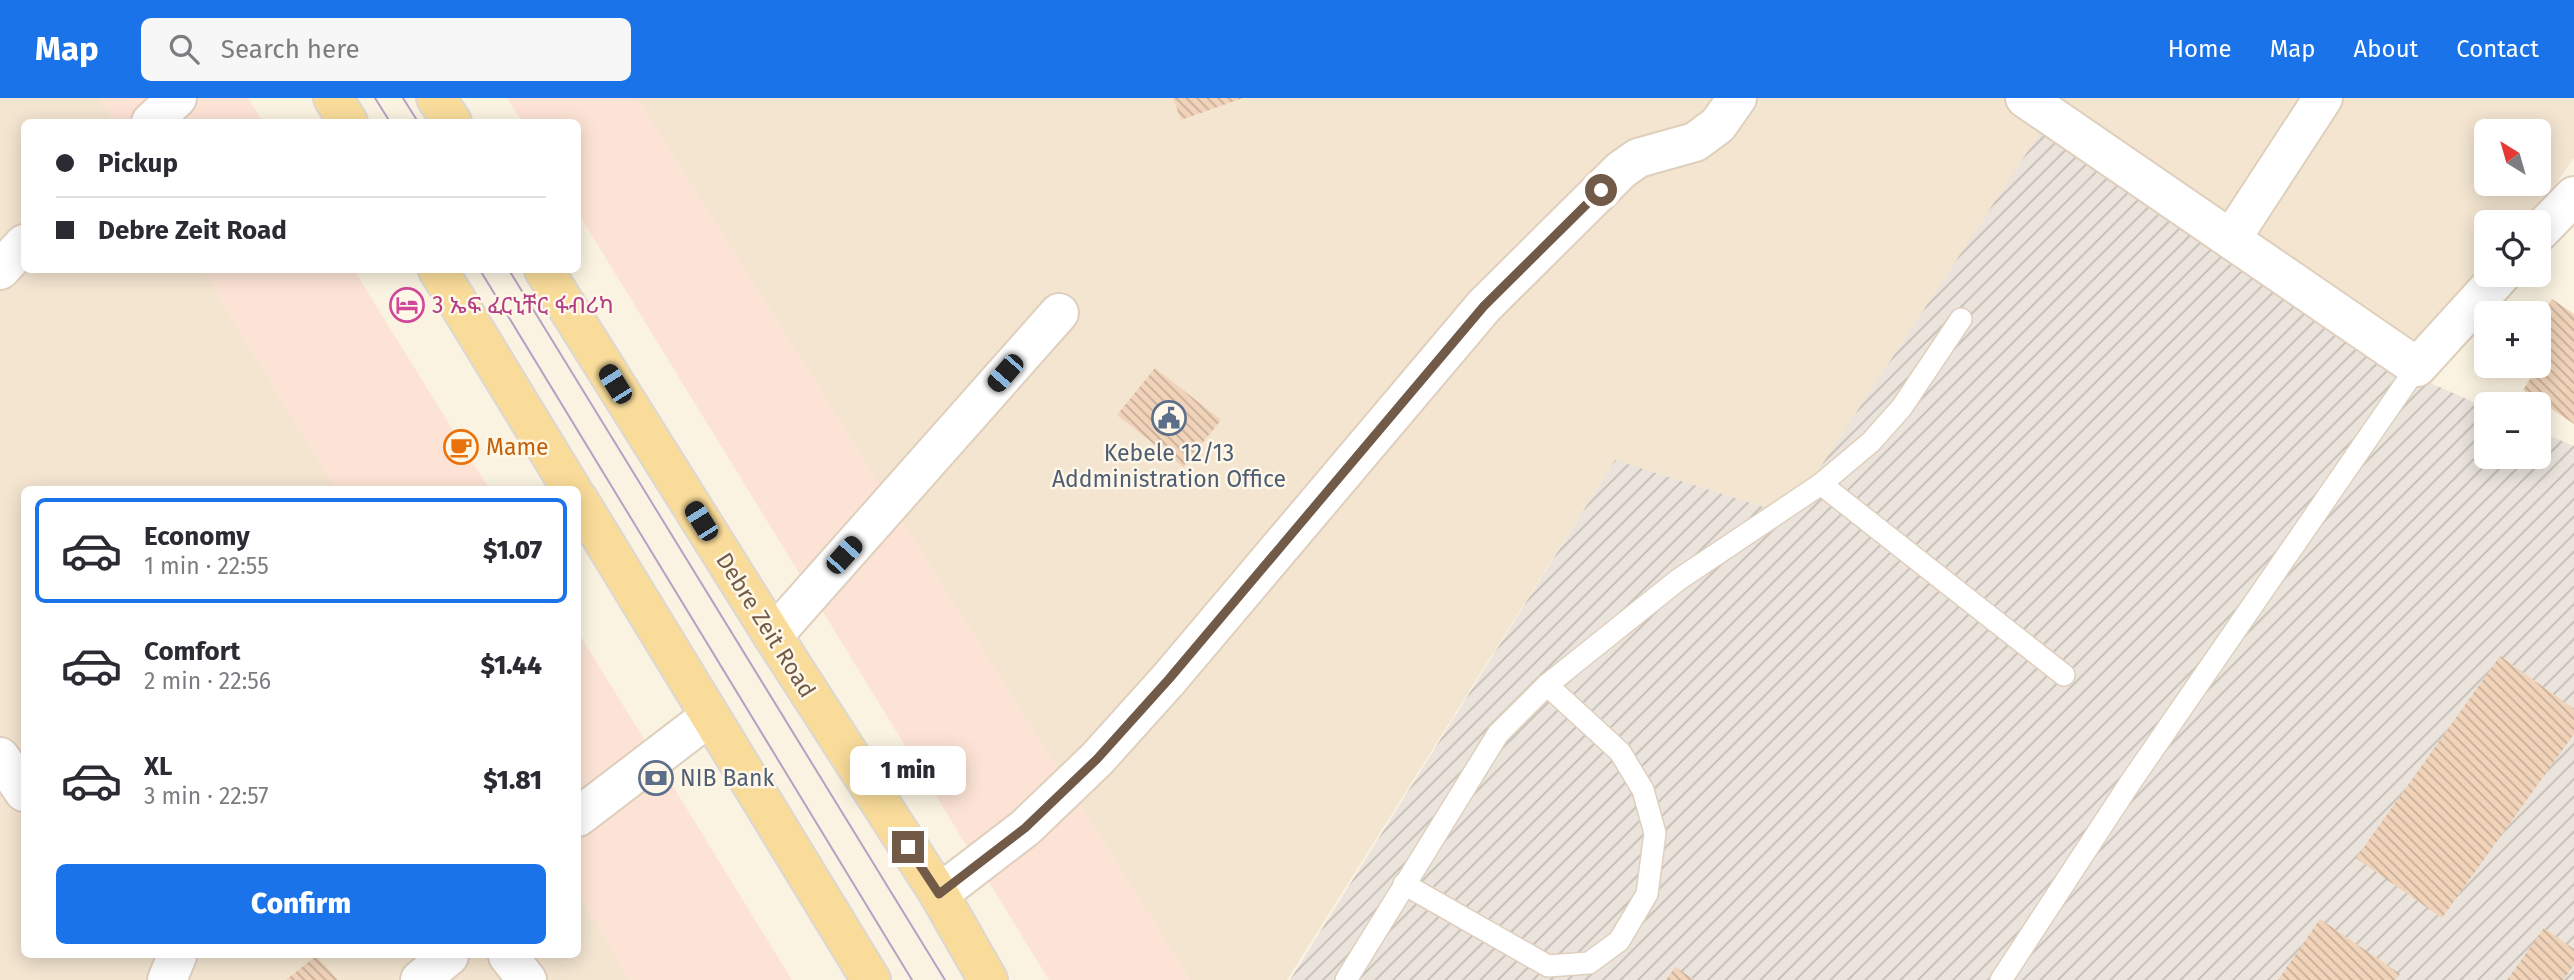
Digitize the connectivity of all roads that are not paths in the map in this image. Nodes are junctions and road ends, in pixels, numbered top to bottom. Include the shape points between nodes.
1 (177, 98) edge
2 (333, 98) edge
3 (436, 98) edge
4 (1737, 98) edge
5 (2323, 98) edge
6 (2038, 102) edge
7 (154, 119) edge
8 (346, 119) edge
9 (450, 119) edge
10 (2574, 196) edge
11 (2551, 220) edge
12 (2231, 239) junction
13 (21, 247) edge
14 (0, 270) edge
15 (440, 273) edge
16 (546, 273) edge
17 (2490, 287) edge
18 (1059, 313) dead end
19 (1961, 319) dead end
20 (2417, 367) junction
21 (1821, 484) junction
22 (570, 486) edge
23 (581, 504) edge
24 (773, 636) junction
25 (2064, 675) dead end
26 (1546, 685) junction
27 (710, 716) junction
28 (0, 757) edge
29 (21, 788) edge
30 (581, 815) edge
31 (1404, 884) junction
32 (939, 894) junction
33 (447, 958) edge
34 (510, 958) edge
35 (420, 980) edge
36 (527, 980) edge
37 (871, 980) edge
38 (988, 980) edge
39 (1346, 980) edge
40 (2001, 980) edge

1 - 7 street
2 - 8 main road
3 - 9 main road
4 - 32 street via 1718,125 1695,142 1638,158 1621,170 1484,306 1097,759 1025,828
5 - 12 street
6 - 12 street
10 - 11 street
12 - 20 street
13 - 14 street
15 - 22 main road
16 - 24 main road, Debre Zeit Road
17 - 20 street
18 - 24 street
19 - 21 lane via 1902,407 1871,442
20 - 40 lane via 2130,783
21 - 25 lane
21 - 26 lane via 1678,580
23 - 27 main road
24 - 32 main road, Debre Zeit Road
26 - 31 lane via 1498,734
26 - 31 lane via 1620,752 1643,790 1655,833 1647,894 1619,941 1589,963 1548,966
27 - 30 street
27 - 37 main road
28 - 29 street
31 - 39 lane
32 - 38 main road, Debre Zeit Road
33 - 35 street
34 - 36 street

